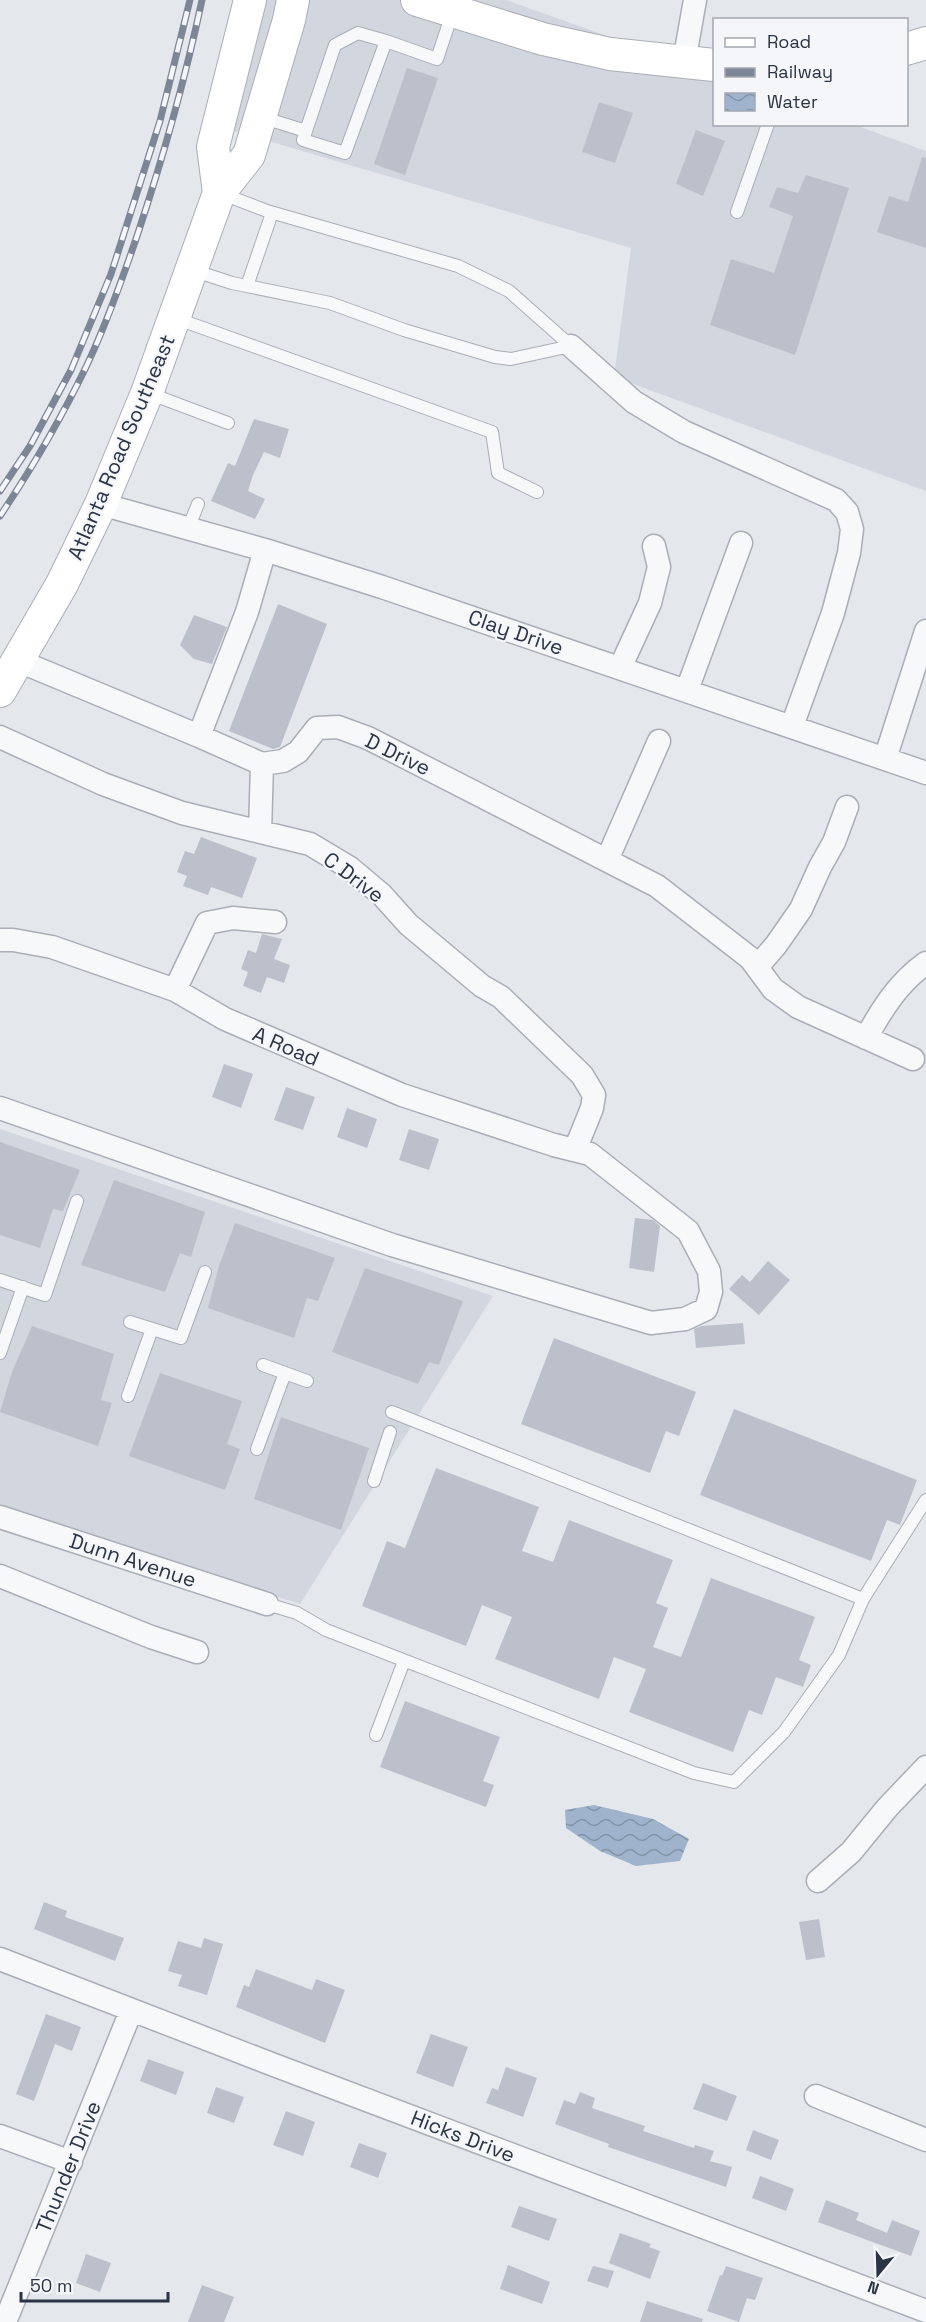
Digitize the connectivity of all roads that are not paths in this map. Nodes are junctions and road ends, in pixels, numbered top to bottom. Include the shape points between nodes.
1 (250, 0) edge
2 (293, 0) edge
3 (417, 0) edge
4 (695, 0) edge
5 (466, 6) edge
6 (386, 41) junction
7 (926, 43) edge
8 (908, 48) edge
9 (684, 62) junction
10 (713, 65) edge
11 (260, 117) junction
12 (767, 126) edge
13 (306, 131) junction
14 (219, 193) junction
15 (737, 212) dead end
16 (272, 213) junction
17 (192, 270) junction
18 (247, 286) junction
19 (175, 318) junction
20 (571, 345) junction
21 (147, 393) junction
22 (228, 423) dead end
23 (537, 492) dead end
24 (101, 504) junction
25 (198, 504) dead end
26 (188, 529) junction
27 (741, 543) dead end
28 (654, 546) dead end
29 (265, 550) junction
30 (926, 631) edge
31 (19, 661) junction
32 (620, 668) junction
33 (687, 690) junction
34 (0, 691) edge
35 (792, 726) junction
36 (0, 736) edge
37 (200, 736) junction
38 (659, 741) dead end
39 (885, 759) junction
40 (262, 764) junction
41 (926, 773) edge
42 (848, 807) dead end
43 (260, 832) junction
44 (607, 860) junction
45 (275, 922) dead end
46 (0, 940) edge
47 (926, 963) edge
48 (757, 967) junction
49 (175, 990) junction
50 (866, 1038) junction
51 (913, 1059) dead end
52 (0, 1108) edge
53 (575, 1150) junction
54 (77, 1200) dead end
55 (206, 1272) dead end
56 (0, 1280) edge
57 (23, 1287) junction
58 (130, 1322) dead end
59 (152, 1329) junction
60 (0, 1353) edge
61 (263, 1365) dead end
62 (285, 1373) junction
63 (307, 1381) dead end
64 (128, 1395) dead end
65 (392, 1412) dead end
66 (390, 1431) dead end
67 (257, 1449) dead end
68 (374, 1481) dead end
69 (926, 1500) edge
70 (0, 1517) edge
71 (0, 1576) edge
72 (863, 1599) junction
73 (267, 1604) joint
74 (197, 1652) dead end
75 (404, 1661) junction
76 (375, 1735) dead end
77 (926, 1767) edge
78 (818, 1881) dead end
79 (0, 1959) edge
80 (132, 2011) junction
81 (816, 2096) dead end
82 (0, 2136) edge
83 (926, 2140) edge
84 (71, 2162) junction
85 (926, 2311) edge
86 (5, 2322) edge

1 - 14 main road, Atlanta Road Southeast via 213,147
2 - 11 main road, Atlanta Road Southeast
3 - 5 main road
4 - 9 street
5 - 6 lane via 437,59
5 - 9 main road via 510,30 543,39 610,54
6 - 13 lane via 358,33 335,45
6 - 13 lane via 345,153 303,140
7 - 8 main road
9 - 10 main road
11 - 13 lane
11 - 14 main road, Atlanta Road Southeast via 249,155
12 - 15 lane
14 - 16 lane
14 - 17 main road, Atlanta Road Southeast
16 - 18 lane
16 - 20 lane via 458,266 509,291
17 - 18 lane
17 - 19 main road, Atlanta Road Southeast
18 - 20 lane via 330,303 495,357 510,359
19 - 21 main road, Atlanta Road Southeast
19 - 23 lane via 492,432 498,473
20 - 35 street via 634,402 684,432 836,500 847,512 852,529 849,553 833,613
21 - 22 lane
21 - 24 main road, Atlanta Road Southeast
24 - 26 street, Clay Drive
24 - 31 main road, Atlanta Road Southeast
25 - 26 lane
26 - 29 street, Clay Drive
27 - 33 street
28 - 32 street via 659,567 650,603
29 - 32 street, Clay Drive
29 - 37 street
30 - 39 street
31 - 34 main road, Atlanta Road Southeast
31 - 37 street
32 - 33 street, Clay Drive
33 - 35 street, Clay Drive
35 - 39 street, Clay Drive
36 - 43 street, C Drive via 103,784 182,813
37 - 40 street
38 - 44 street
39 - 41 street, Clay Drive
40 - 43 street
40 - 44 street, D Drive via 283,761 298,752 317,728 338,727 378,743
42 - 48 street via 801,909
43 - 53 street, C Drive via 310,844 350,868 408,924 501,998 582,1075 594,1095
44 - 48 street, D Drive via 657,886
45 - 49 street via 232,918 207,923
46 - 49 street, A Road via 52,947
47 - 50 street via 884,1004
48 - 50 street, D Drive via 773,989 798,1007
49 - 53 street, A Road via 225,1019 402,1095
50 - 51 street, D Drive
52 - 53 street, A Road via 392,1245 651,1323 685,1319 706,1309 711,1292 709,1271 687,1231 590,1154
54 - 57 lane via 45,1294
55 - 59 lane via 181,1338
56 - 57 lane
57 - 60 lane
58 - 59 lane
59 - 64 lane
61 - 62 lane
62 - 63 lane
62 - 67 lane
65 - 72 lane
66 - 68 lane
69 - 72 lane
70 - 73 street, Dunn Avenue
71 - 74 street
72 - 75 lane via 839,1655 784,1732 734,1782 694,1773
73 - 75 lane via 297,1613 326,1630
75 - 76 lane
77 - 78 street via 851,1852
79 - 80 street, Hicks Drive
80 - 84 street, Thunder Drive
80 - 85 street, Hicks Drive
81 - 83 street
82 - 84 street
84 - 86 street, Thunder Drive

